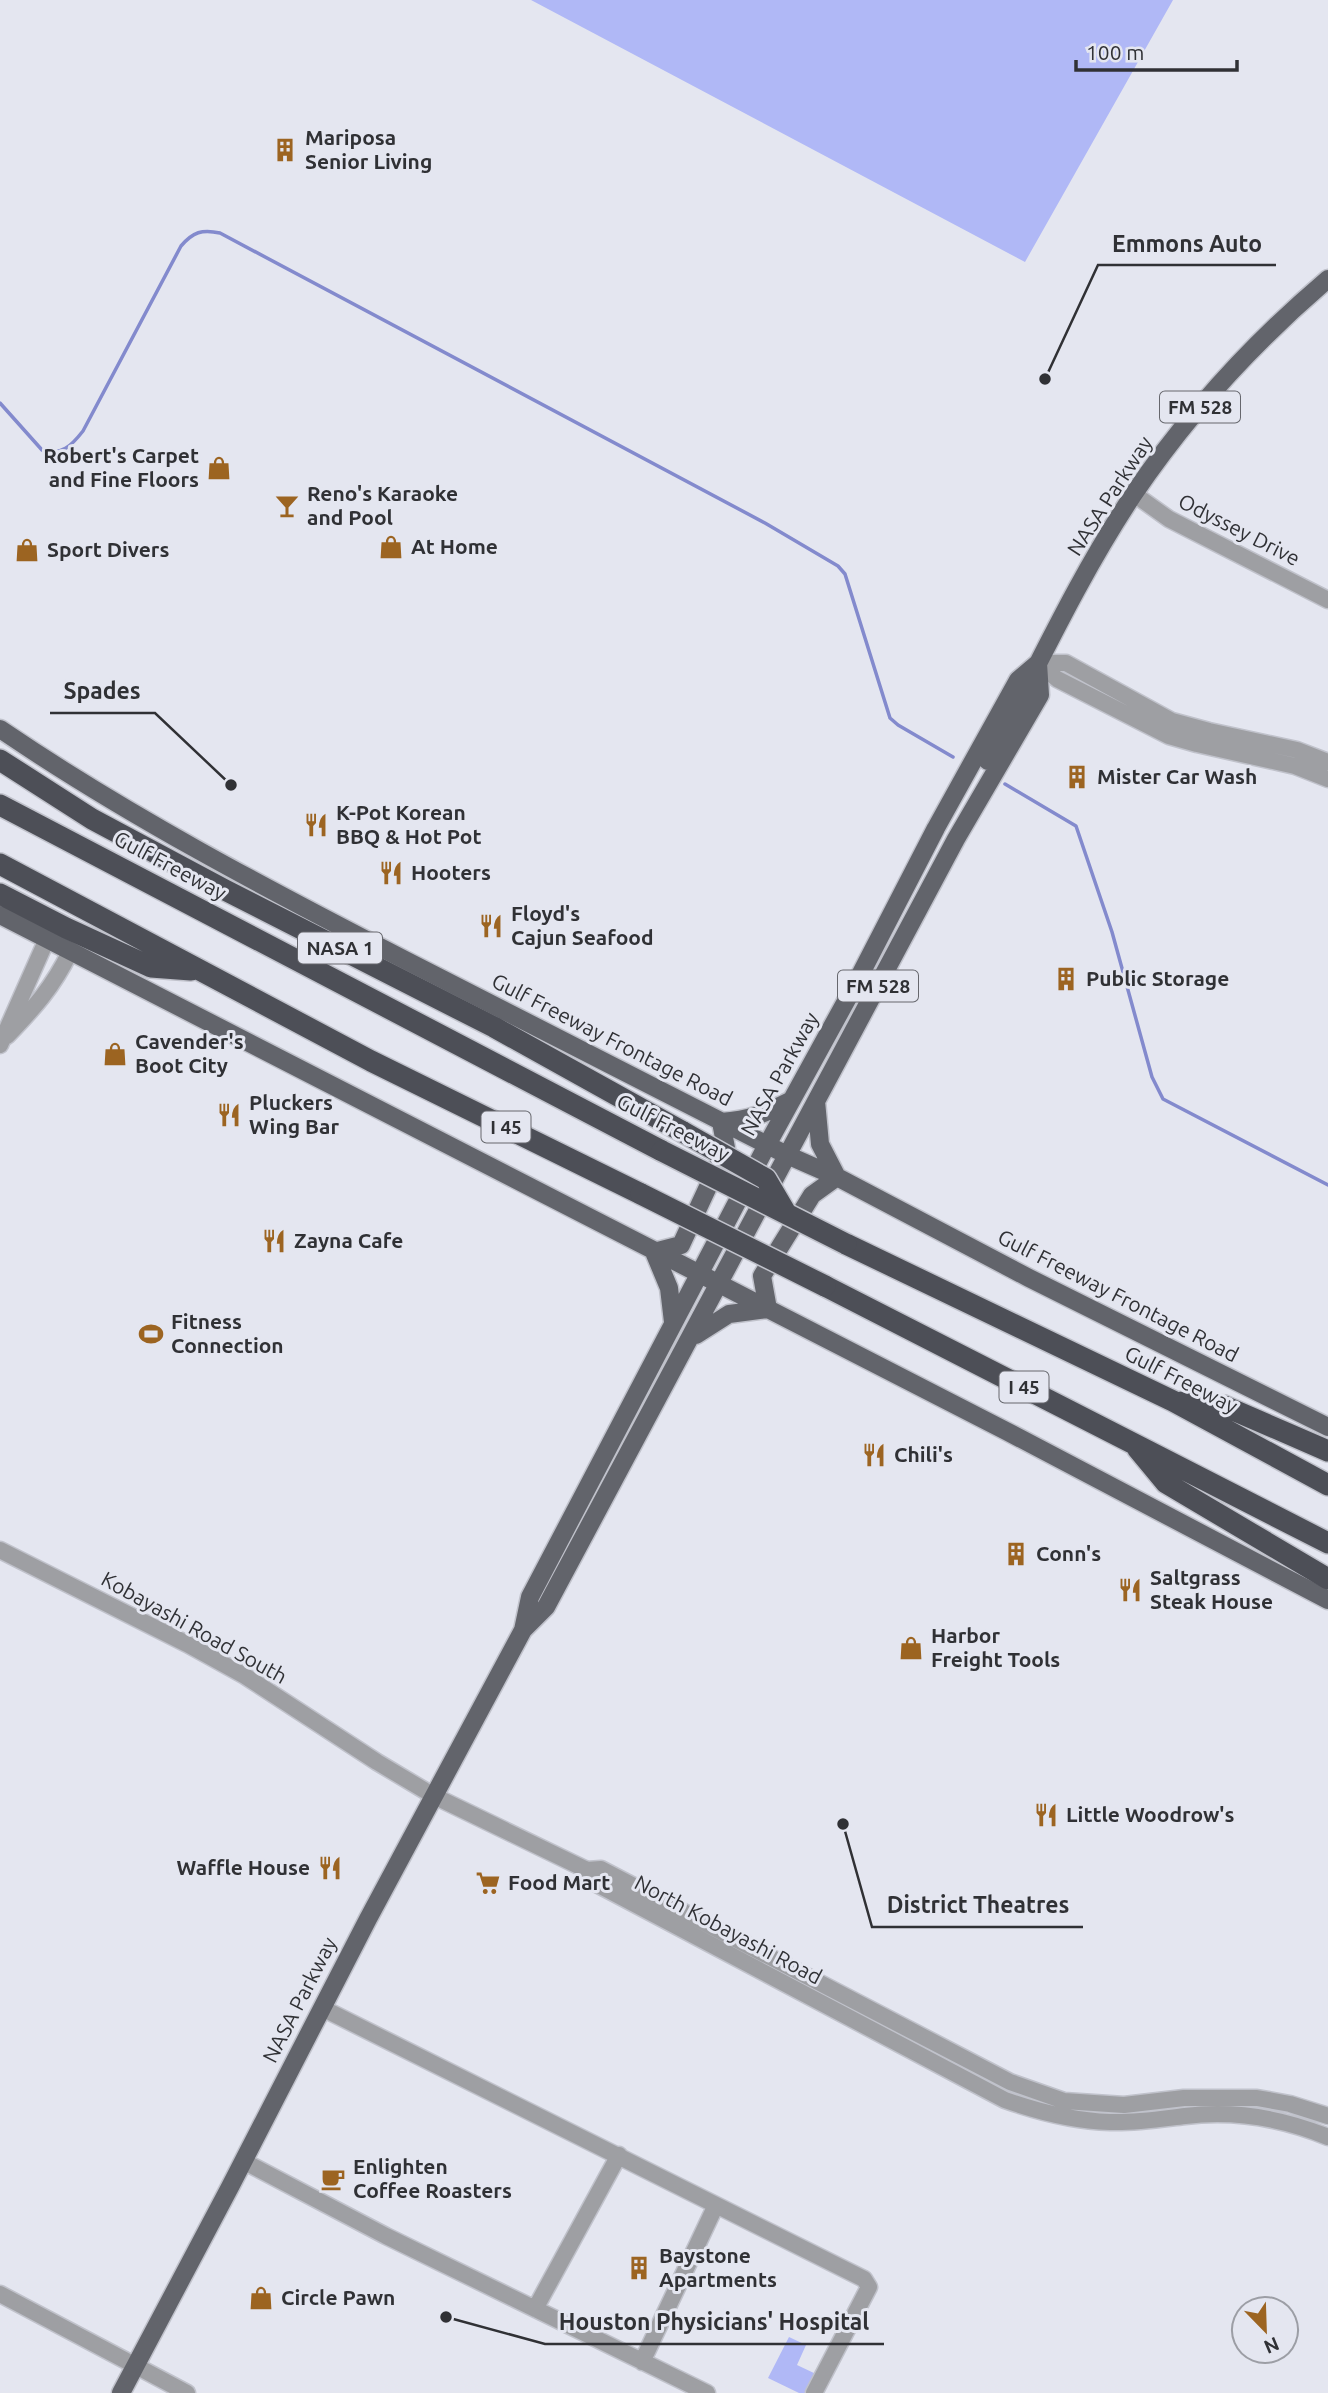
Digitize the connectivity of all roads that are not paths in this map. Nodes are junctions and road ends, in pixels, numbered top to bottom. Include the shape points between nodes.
1 (1328, 279) edge
2 (1134, 494) junction
3 (1328, 600) edge
4 (1038, 663) junction
5 (0, 729) edge
6 (0, 760) edge
7 (1328, 762) edge
8 (1328, 779) edge
9 (0, 805) edge
10 (936, 828) junction
11 (956, 839) junction
12 (0, 864) edge
13 (0, 894) edge
14 (0, 915) edge
15 (47, 939) junction
16 (70, 952) junction
17 (204, 971) junction
18 (0, 1044) edge
19 (793, 1100) junction
20 (816, 1100) junction
21 (721, 1122) junction
22 (767, 1145) junction
23 (787, 1155) junction
24 (836, 1177) junction
25 (786, 1213) junction
26 (654, 1252) junction
27 (699, 1274) junction
28 (720, 1284) junction
29 (768, 1309) junction
30 (673, 1324) junction
31 (692, 1338) junction
32 (1173, 1401) junction
33 (1328, 1427) edge
34 (1131, 1441) junction
35 (1328, 1451) edge
36 (1328, 1485) edge
37 (1328, 1542) edge
38 (0, 1550) edge
39 (1328, 1579) edge
40 (1328, 1600) edge
41 (523, 1630) junction
42 (434, 1796) junction
43 (587, 1870) junction
44 (866, 2005) junction
45 (322, 2008) junction
46 (857, 2022) junction
47 (1184, 2098) junction
48 (1185, 2116) junction
49 (1328, 2116) edge
50 (1328, 2137) edge
51 (619, 2155) junction
52 (243, 2161) junction
53 (716, 2204) junction
54 (0, 2294) edge
55 (535, 2309) junction
56 (642, 2362) junction
57 (135, 2366) junction
58 (121, 2393) edge
59 (187, 2393) edge
60 (707, 2393) edge
61 (814, 2393) edge

1 - 2 main road, NASA Parkway / FM 528 via 1205,401
2 - 3 street, Odyssey Drive via 1169,519
2 - 4 main road, NASA Parkway / FM 528
4 - 7 street via 1066,663 1176,722 1297,750
4 - 8 street via 1057,680 1169,736 1295,766
4 - 10 main road, NASA Parkway / FM 528 via 1018,680
4 - 11 main road, NASA Parkway / FM 528 via 1040,695
5 - 21 main road, Gulf Freeway Frontage Road via 135,814 320,916
6 - 25 highway, NASA 1, bridge via 92,819 494,1027 766,1179
9 - 25 highway, Gulf Freeway / I 45, bridge
10 - 11 main road
10 - 19 main road, NASA Parkway / FM 528
11 - 20 main road, NASA Parkway / FM 528
12 - 17 highway, I 45
13 - 17 highway via 152,967
14 - 15 main road
15 - 16 main road
15 - 18 street
16 - 18 street via 40,1003
16 - 26 main road
17 - 34 highway, I 45, bridge via 371,1061
19 - 21 main road via 760,1116
19 - 22 main road, NASA Parkway / FM 528
20 - 23 main road, NASA Parkway / FM 528
20 - 24 main road via 820,1143
21 - 22 main road, Gulf Freeway Frontage Road
21 - 26 main road via 726,1148 681,1245
22 - 23 main road, Gulf Freeway Frontage Road
22 - 27 main road, NASA Parkway / FM 528
23 - 24 main road, Gulf Freeway Frontage Road
23 - 28 main road, NASA Parkway / FM 528
24 - 29 main road via 812,1195 762,1276
24 - 33 main road, Gulf Freeway Frontage Road
25 - 32 highway, Gulf Freeway / I 45, bridge
26 - 27 main road
26 - 30 main road via 669,1288
27 - 28 main road
27 - 30 main road, NASA Parkway
28 - 29 main road
28 - 31 main road, NASA Parkway
29 - 31 main road via 729,1314
29 - 40 main road
30 - 41 main road, NASA Parkway via 530,1597
31 - 41 main road, NASA Parkway via 546,1607
32 - 35 highway via 1224,1406
32 - 36 highway, Gulf Freeway / I 45
34 - 37 highway, I 45
34 - 39 highway via 1166,1483
38 - 42 street, Kobayashi Road South via 245,1676
41 - 42 main road, NASA Parkway
42 - 43 street, North Kobayashi Road
42 - 45 main road, NASA Parkway
43 - 44 street, North Kobayashi Road via 601,1869
43 - 46 street, North Kobayashi Road via 591,1881
44 - 46 street
44 - 47 street, North Kobayashi Road via 1010,2082 1064,2101 1124,2105
45 - 51 street
45 - 52 main road, NASA Parkway
46 - 48 street, North Kobayashi Road via 1005,2101 1028,2108 1068,2119 1111,2122
47 - 48 street
47 - 49 street, North Kobayashi Road via 1257,2098
48 - 50 street, North Kobayashi Road via 1258,2116
51 - 53 street
51 - 55 street
52 - 55 street
52 - 57 main road, NASA Parkway
53 - 56 street
53 - 61 street via 869,2284
54 - 57 street
55 - 56 street
56 - 60 street
57 - 58 main road, NASA Parkway
57 - 59 street

